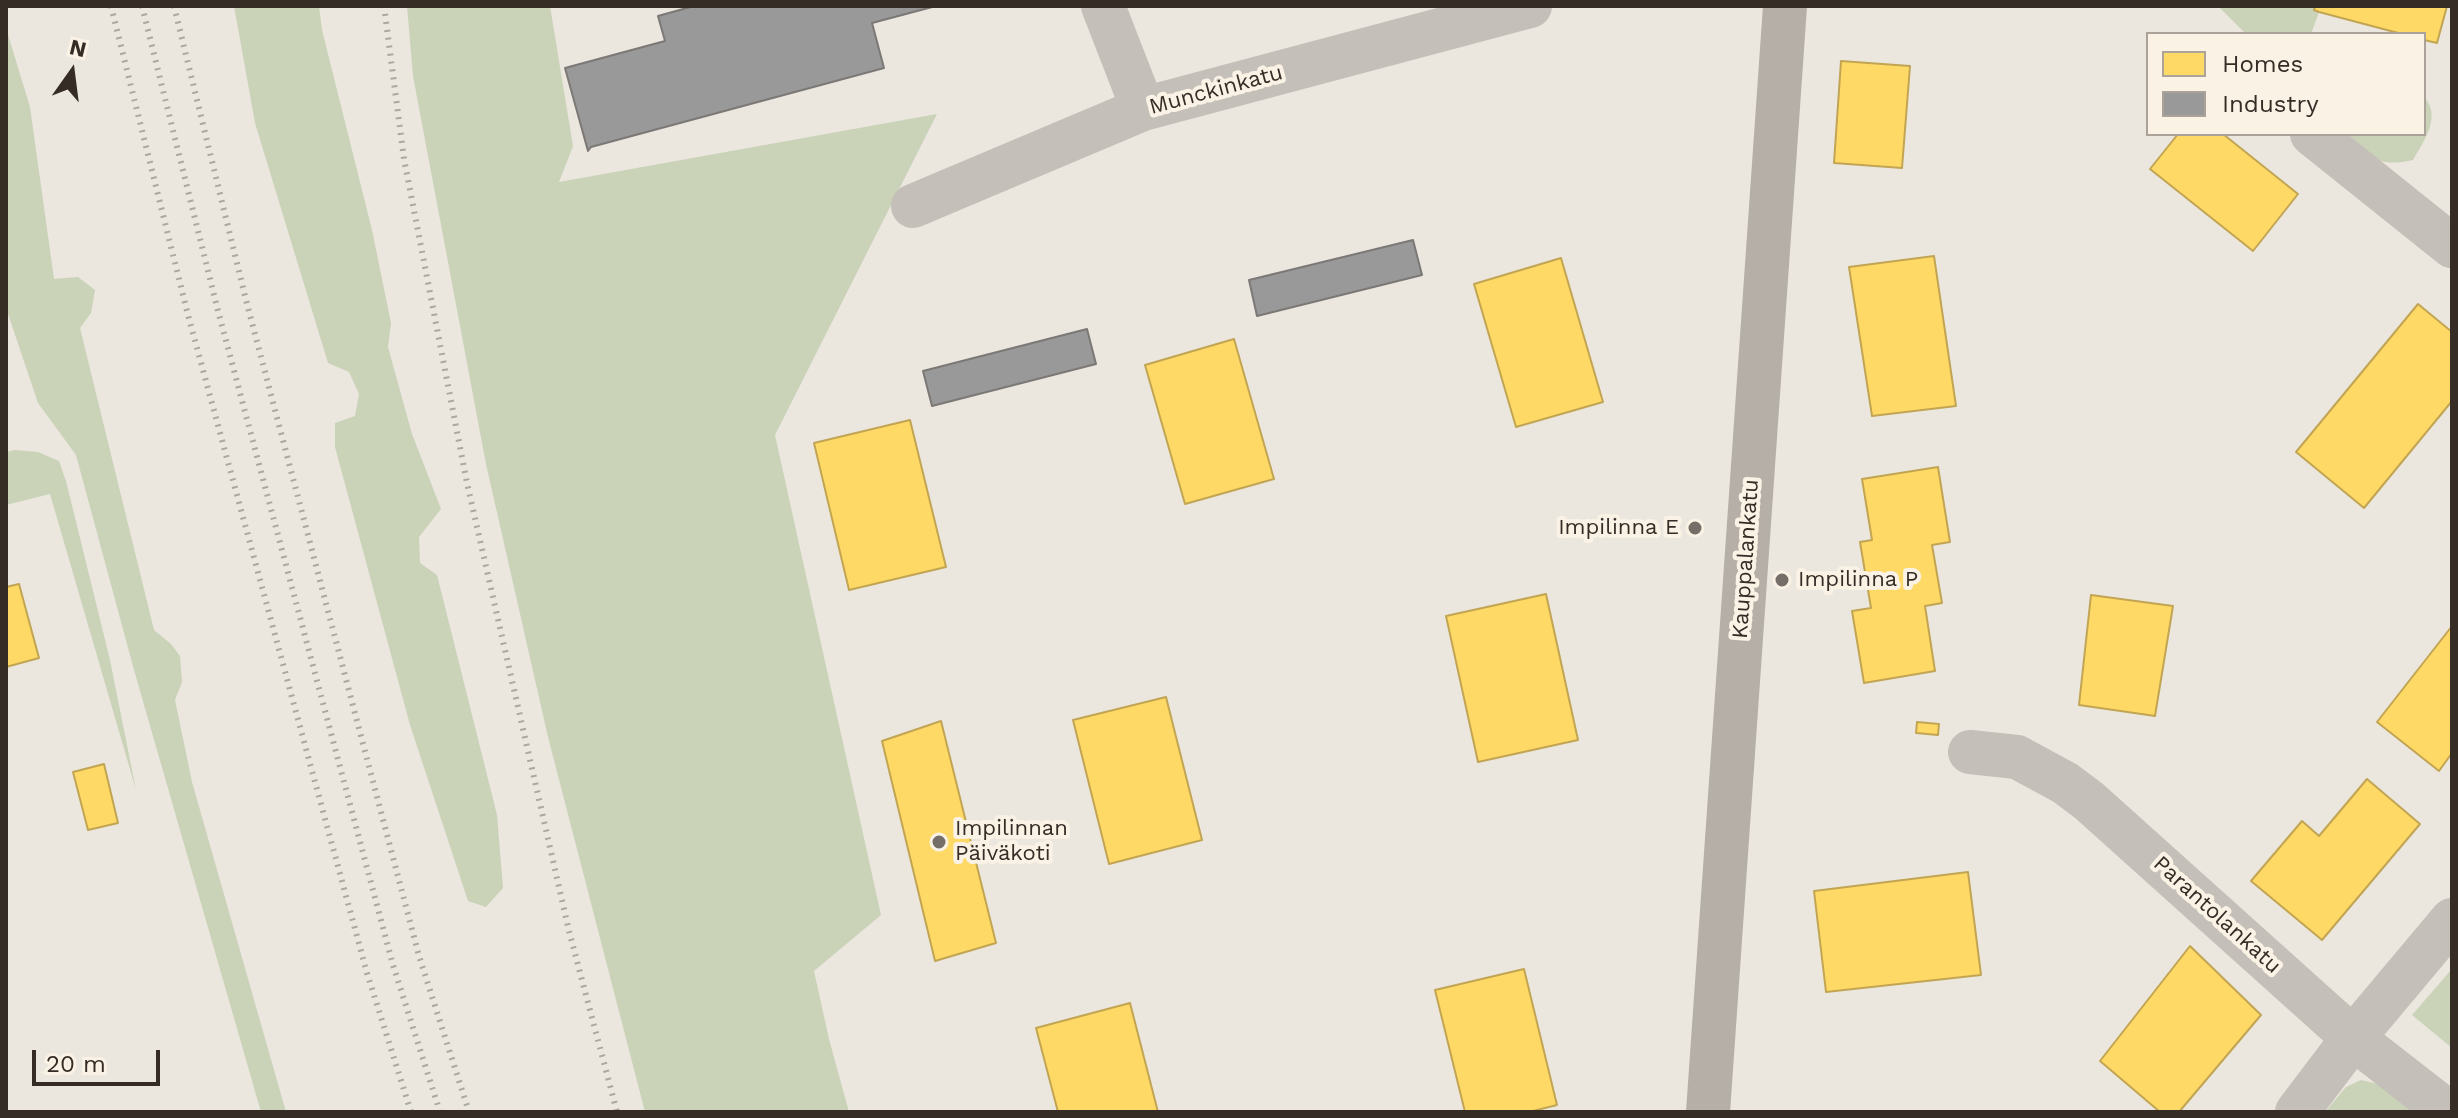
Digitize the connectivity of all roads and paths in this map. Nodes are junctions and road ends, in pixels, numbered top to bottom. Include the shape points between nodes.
1 (1103, 6) edge
2 (1530, 6) edge
3 (1785, 6) edge
4 (1143, 109) junction
5 (2314, 136) edge
6 (913, 206) dead end
7 (2452, 246) edge
8 (1970, 752) dead end
9 (2452, 920) edge
10 (2353, 1038) junction
11 (1708, 1112) edge
12 (2297, 1112) edge
13 (2448, 1112) edge

1 - 4 street
2 - 4 street, Munckinkatu
3 - 11 main road, Kauppalankatu
4 - 6 street, Munckinkatu
5 - 7 street
8 - 10 street, Parantolankatu via 2017,757 2065,783
9 - 10 street
10 - 12 street
10 - 13 street, Parantolankatu

